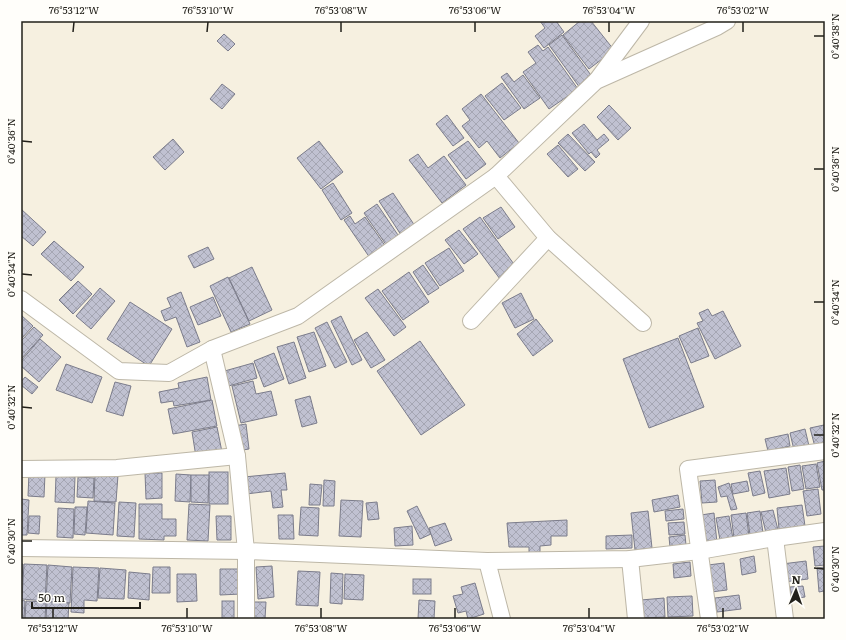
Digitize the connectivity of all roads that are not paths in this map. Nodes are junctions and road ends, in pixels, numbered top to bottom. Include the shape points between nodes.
1 (641, 21) edge
2 (727, 21) edge
3 (596, 81) junction
4 (496, 176) junction
5 (548, 238) junction
6 (21, 299) edge
7 (471, 320) dead end
8 (643, 323) dead end
9 (212, 349) junction
10 (825, 452) edge
11 (237, 456) junction
12 (21, 469) edge
13 (825, 531) edge
14 (775, 538) junction
15 (21, 548) edge
16 (246, 551) junction
17 (699, 551) junction
18 (630, 559) junction
19 (487, 561) junction
20 (246, 619) edge
21 (502, 619) edge
22 (636, 619) edge
23 (709, 619) edge
24 (785, 619) edge

1 - 3 street
2 - 3 street
3 - 4 street
4 - 5 street
4 - 9 street via 298,316
5 - 7 street
5 - 8 street
6 - 9 street via 119,371 169,373
9 - 11 street
10 - 17 street via 688,469
11 - 12 street via 117,468
11 - 16 street
13 - 14 street
14 - 17 street
14 - 24 street
15 - 16 street
16 - 19 street
16 - 20 street
17 - 18 street
17 - 23 street
18 - 19 street
18 - 22 street
19 - 21 street

